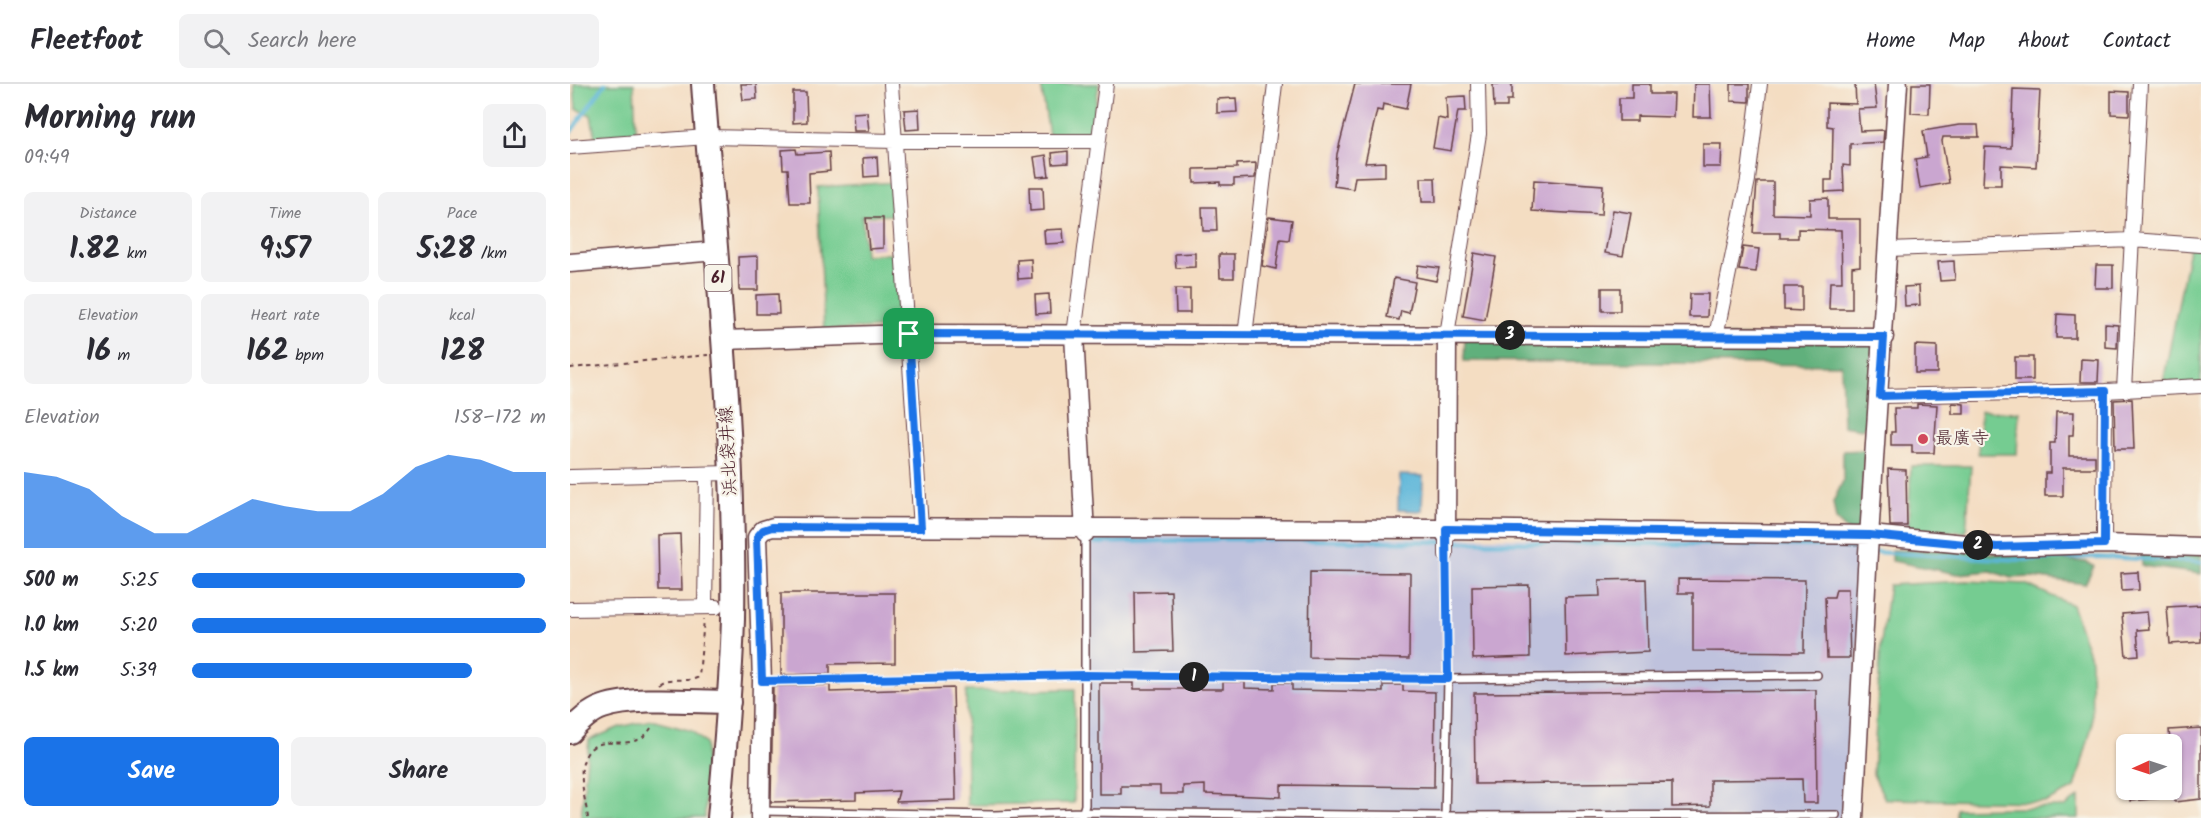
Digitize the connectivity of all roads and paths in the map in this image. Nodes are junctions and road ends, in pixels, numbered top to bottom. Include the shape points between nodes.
1 (703, 84) edge
2 (891, 84) edge
3 (1106, 84) edge
4 (1275, 84) edge
5 (1478, 84) edge
6 (1760, 84) edge
7 (1898, 84) edge
8 (2140, 84) edge
9 (707, 137) junction
10 (895, 141) junction
11 (1098, 141) junction
12 (570, 147) edge
13 (2132, 240) junction
14 (2201, 244) edge
15 (1889, 249) junction
16 (717, 251) junction
17 (570, 263) edge
18 (909, 334) junction
19 (1074, 334) junction
20 (1447, 335) junction
21 (1245, 336) junction
22 (1716, 336) junction
23 (1884, 337) junction
24 (723, 346) junction
25 (570, 368) edge
26 (2201, 386) edge
27 (2124, 390) junction
28 (2105, 391) junction
29 (1880, 396) junction
30 (730, 473) junction
31 (707, 474) junction
32 (570, 477) edge
33 (921, 528) junction
34 (1085, 531) junction
35 (1446, 532) junction
36 (1869, 538) junction
37 (2104, 544) junction
38 (2201, 547) edge
39 (1446, 555) joint
40 (710, 607) junction
41 (570, 609) edge
42 (1084, 675) junction
43 (1817, 675) dead end
44 (1448, 679) junction
45 (762, 681) junction
46 (657, 687) dead end
47 (729, 702) junction
48 (651, 728) dead end
49 (570, 732) edge
50 (760, 814) edge
51 (1081, 815) edge
52 (1836, 815) dead end
53 (1445, 817) edge
54 (588, 818) edge
55 (718, 818) edge
56 (1854, 818) edge

1 - 9 main road, 浜北袋井線 / 61
2 - 10 street
3 - 11 street
4 - 21 street
5 - 20 street via 1479,134
6 - 22 street via 1748,180
7 - 15 street
8 - 13 street
9 - 10 street
9 - 12 street
9 - 16 main road, 浜北袋井線 / 61
10 - 11 street
10 - 18 street
11 - 19 street
13 - 14 street
13 - 15 street
13 - 27 street
15 - 23 street
16 - 17 street
16 - 24 main road, 浜北袋井線 / 61
18 - 19 street
18 - 24 street
18 - 33 street
19 - 21 street
19 - 34 street
20 - 21 street
20 - 22 street
20 - 35 street
22 - 23 street
23 - 29 street
24 - 25 path
24 - 30 main road, 浜北袋井線 / 61
26 - 27 street
27 - 28 street
28 - 29 street
28 - 37 street
29 - 36 street
30 - 31 street
30 - 47 main road, 浜北袋井線 / 61 via 733,618
31 - 32 street
31 - 40 street
33 - 34 street
33 - 45 street via 763,530 757,537 752,608
34 - 35 street
34 - 42 lane
35 - 36 street
35 - 39 street
36 - 37 street via 1997,547
36 - 56 street
37 - 38 street
39 - 44 lane
40 - 41 street
40 - 46 path via 699,677 692,681 660,681
42 - 44 lane
42 - 45 lane
42 - 51 lane via 1085,805
43 - 44 lane
44 - 53 lane
45 - 50 street
47 - 49 main road via 622,702 601,707
47 - 55 main road, 浜北袋井線 / 61
48 - 54 path via 638,742 602,742 588,751 582,768
50 - 51 lane
51 - 53 lane
52 - 53 lane

